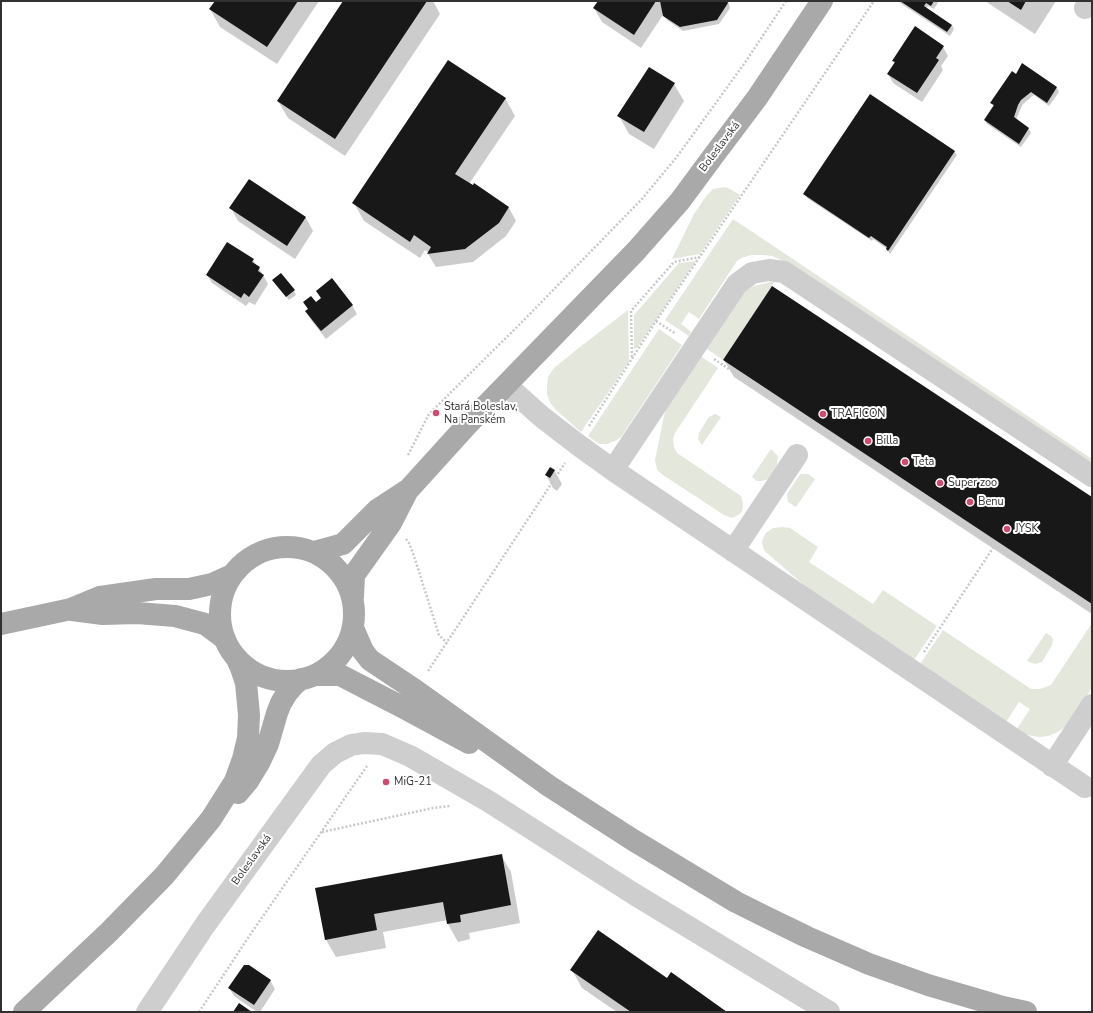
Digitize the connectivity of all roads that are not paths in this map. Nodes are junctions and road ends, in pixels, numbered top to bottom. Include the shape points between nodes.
1 (822, 1) edge
2 (506, 385) junction
3 (797, 455) dead end
4 (613, 470) junction
5 (1092, 476) edge
6 (409, 489) junction
7 (733, 551) junction
8 (314, 552) junction
9 (232, 575) junction
10 (352, 597) junction
11 (71, 609) junction
12 (1, 624) edge
13 (353, 628) junction
14 (225, 639) junction
15 (237, 659) junction
16 (309, 677) junction
17 (1092, 705) edge
18 (1052, 766) junction
19 (549, 786) junction
20 (1085, 788) dead end
21 (211, 819) junction
22 (24, 1012) edge
23 (147, 1012) edge
24 (829, 1012) edge
25 (1026, 1012) edge

1 - 2 main road, Boleslavská via 757,98 680,201 636,252
2 - 4 street via 542,417
2 - 6 main road, Boleslavská
3 - 7 street
4 - 5 street via 737,284 752,274 769,270 784,272
4 - 7 street
6 - 8 main road via 377,510 343,544
6 - 10 main road via 391,524 354,575
7 - 18 street
8 - 9 main road via 286,547 271,549 256,554
8 - 10 main road via 338,570 347,582
9 - 11 main road via 212,584 189,589 156,589 100,597
9 - 14 main road via 221,605 220,616
10 - 13 main road via 355,613
11 - 12 main road
11 - 14 main road via 102,614 175,616 205,624
13 - 16 main road via 340,656 329,667
13 - 19 main road via 370,660
14 - 15 main road
15 - 16 main road via 267,678 290,681
15 - 21 main road via 246,683 248,738 235,781
16 - 19 main road via 340,675
16 - 21 main road via 294,685 287,693 259,763 237,795
17 - 18 street
18 - 20 street
19 - 25 main road via 699,880 807,937 869,964 928,985
21 - 22 main road via 158,881 109,932
23 - 24 street, Boleslavská via 205,925 321,765 335,753 351,745 364,743 382,744 410,756

